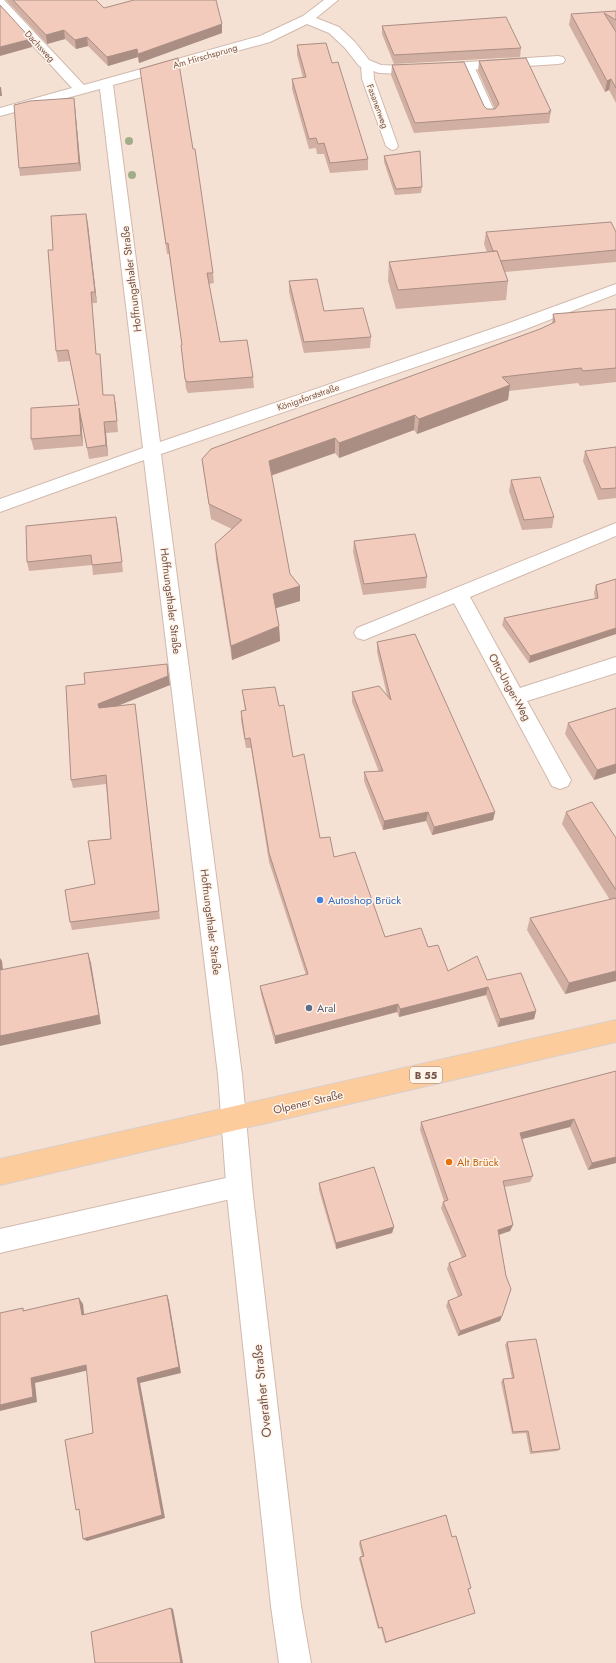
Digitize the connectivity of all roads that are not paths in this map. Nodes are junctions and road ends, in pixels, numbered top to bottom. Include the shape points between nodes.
1 (332, 0) edge
2 (0, 3) edge
3 (307, 19) junction
4 (558, 60) dead end
5 (367, 64) junction
6 (468, 66) junction
7 (106, 82) junction
8 (81, 90) junction
9 (0, 112) edge
10 (490, 115) edge
11 (392, 146) dead end
12 (616, 289) edge
13 (152, 451) junction
14 (0, 506) edge
15 (616, 529) edge
16 (459, 594) junction
17 (364, 633) dead end
18 (616, 665) edge
19 (515, 697) junction
20 (560, 780) dead end
21 (616, 1031) edge
22 (235, 1118) junction
23 (0, 1172) edge
24 (239, 1186) junction
25 (0, 1241) edge
26 (295, 1663) edge

1 - 3 street, Am Hirschsprung
2 - 8 street, Dachsweg
3 - 5 street via 334,30
3 - 7 street, Am Hirschsprung via 265,38
4 - 6 street, Fasanenweg
5 - 6 street, Fasanenweg via 379,69 398,70
5 - 11 lane, Fasanenweg via 368,79
6 - 10 lane
7 - 8 street, Am Hirschsprung
7 - 13 street, Hoffnungsthaler Straße
8 - 9 street, Am Hirschsprung
12 - 13 street, Königsforststraße via 515,327
13 - 14 street, Königsforststraße
13 - 22 street, Hoffnungsthaler Straße
15 - 16 street
16 - 17 street
16 - 19 street, Otto-Unger-Weg
18 - 19 street
19 - 20 street, Otto-Unger-Weg
21 - 22 main road, Olpener Straße / B 55
22 - 23 main road, Olpener Straße / B 55
22 - 24 street, Overather Straße
24 - 25 lane
24 - 26 street, Overather Straße via 286,1606

